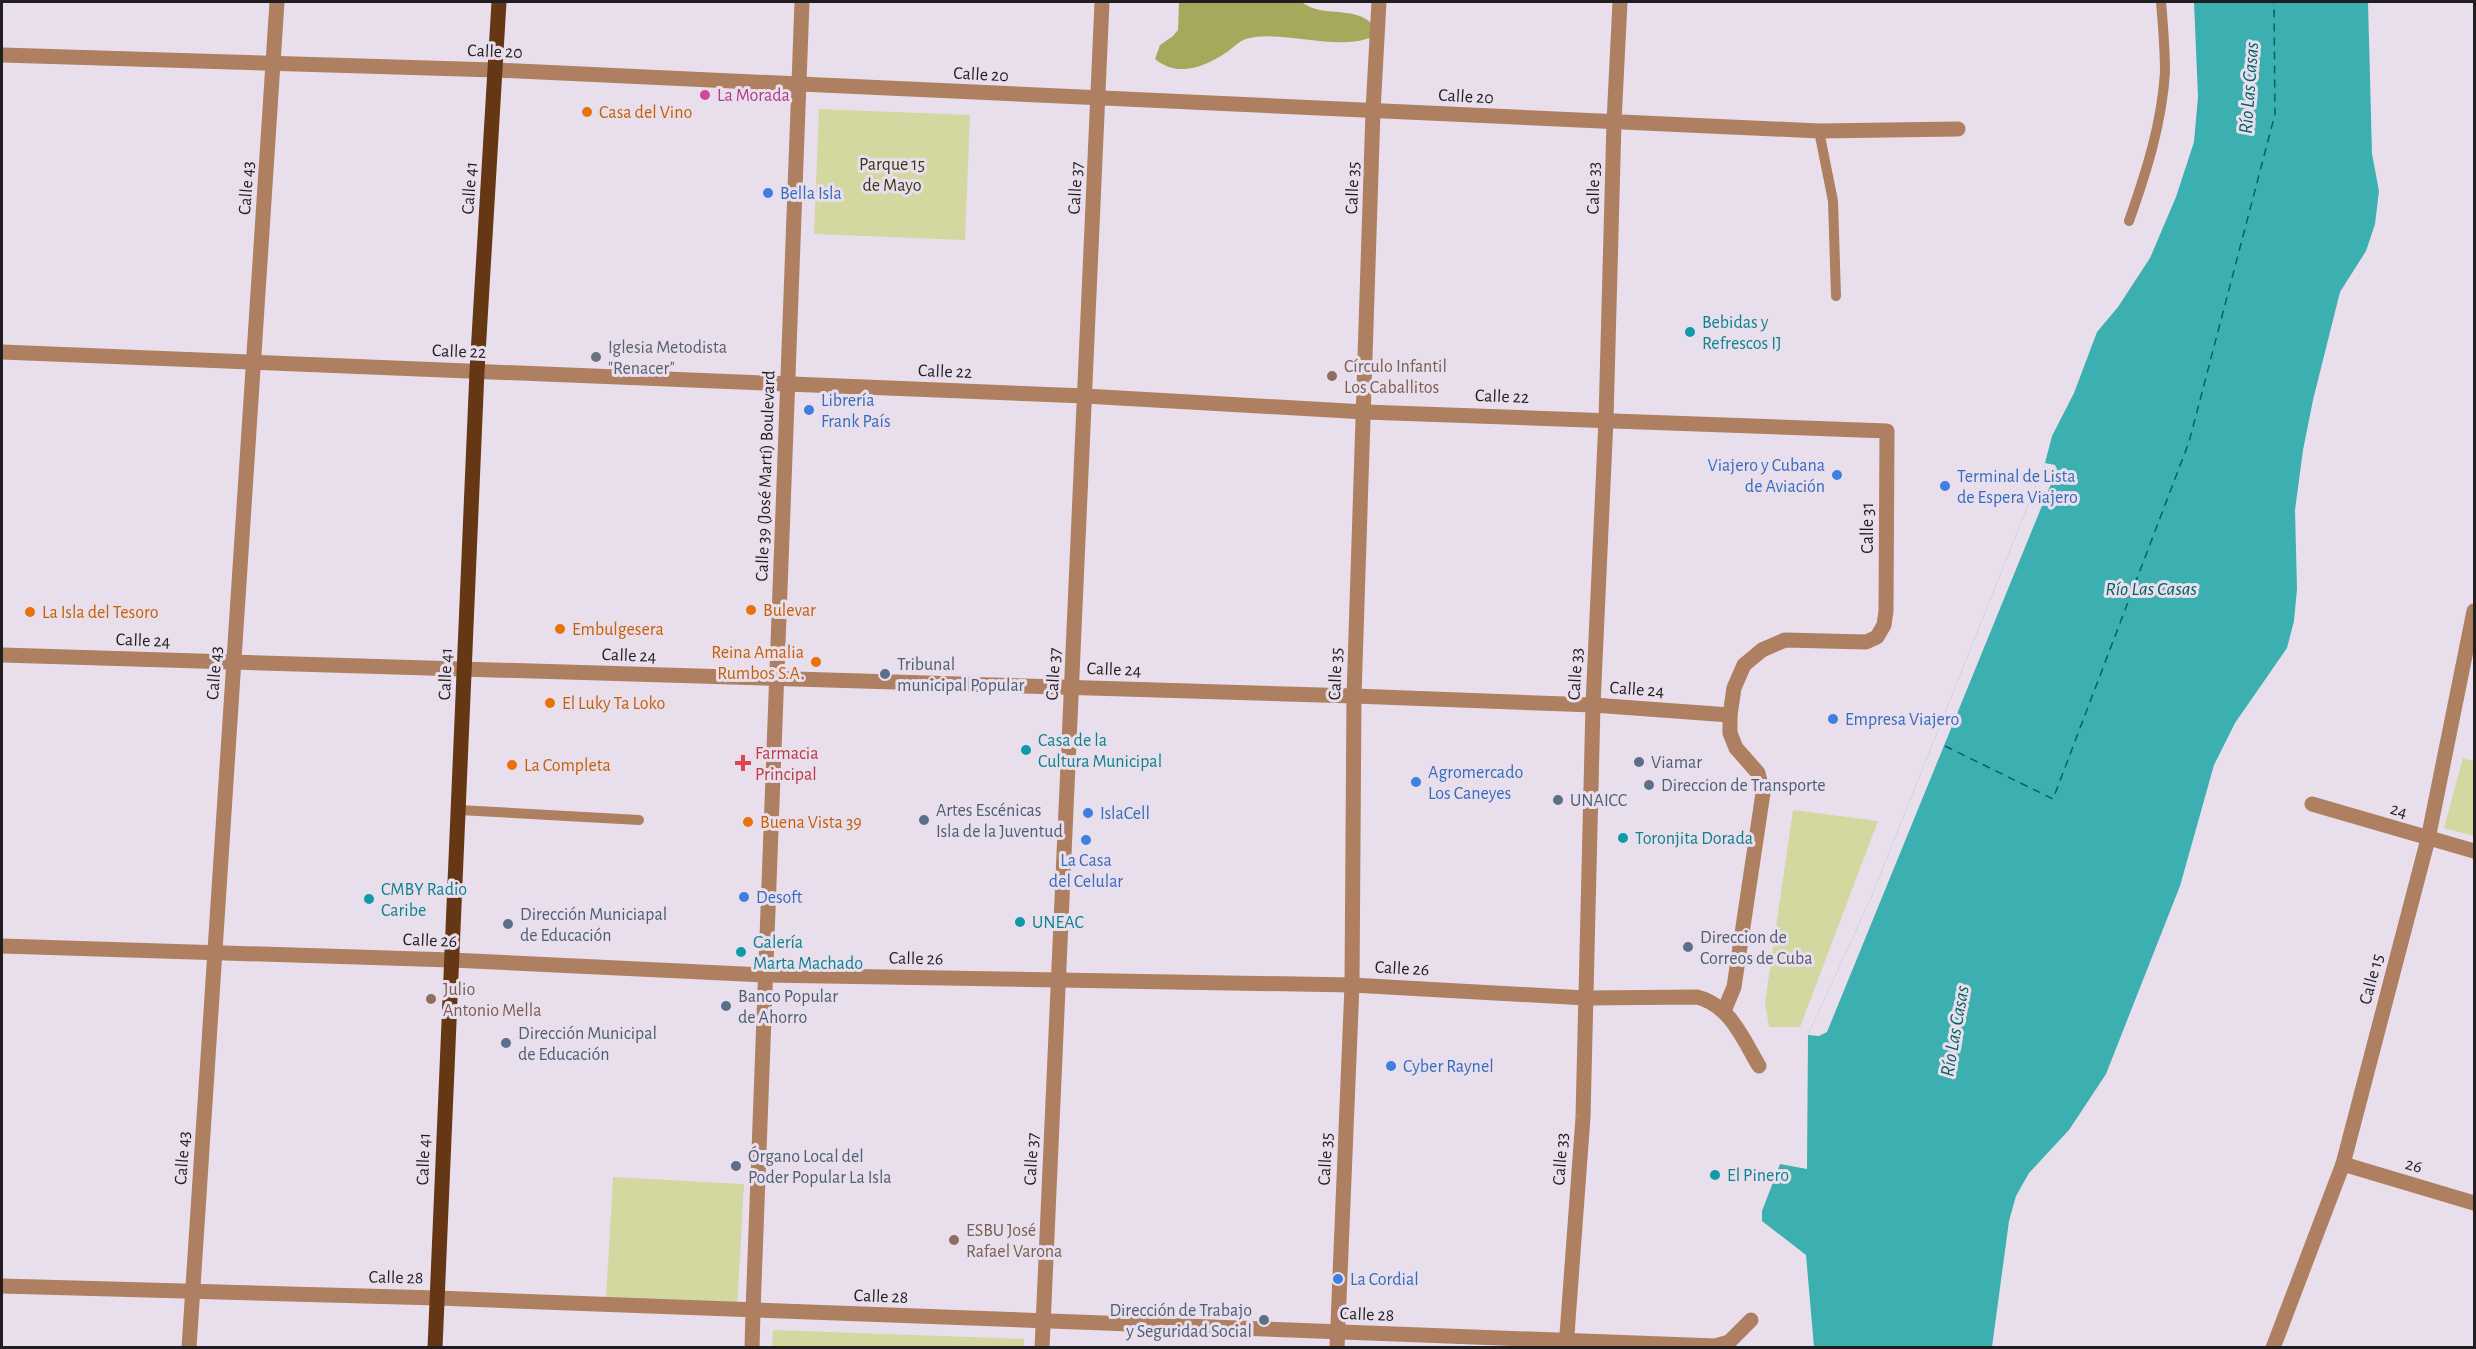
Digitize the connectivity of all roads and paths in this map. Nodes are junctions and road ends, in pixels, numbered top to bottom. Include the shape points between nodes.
1 (277, 2) edge
2 (499, 2) edge
3 (802, 2) edge
4 (1102, 2) edge
5 (1379, 2) edge
6 (1620, 2) edge
7 (2161, 2) edge
8 (2, 55) edge
9 (273, 64) junction
10 (495, 70) junction
11 (798, 85) junction
12 (1098, 99) junction
13 (1373, 111) junction
14 (1614, 122) junction
15 (1958, 129) dead end
16 (1819, 131) junction
17 (2129, 221) dead end
18 (1836, 296) dead end
19 (2, 352) edge
20 (254, 363) junction
21 (477, 371) junction
22 (787, 385) junction
23 (1085, 396) junction
24 (1365, 412) junction
25 (1606, 419) junction
26 (1887, 431) joint
27 (2475, 611) edge
28 (2, 655) edge
29 (234, 662) junction
30 (465, 668) junction
31 (777, 680) junction
32 (1072, 687) junction
33 (1354, 696) junction
34 (1593, 705) junction
35 (1730, 715) junction
36 (2312, 804) dead end
37 (459, 810) junction
38 (639, 820) dead end
39 (2428, 839) junction
40 (2475, 851) edge
41 (2, 946) edge
42 (215, 951) junction
43 (451, 960) junction
44 (766, 975) junction
45 (1059, 980) junction
46 (1352, 985) junction
47 (1586, 998) junction
48 (1724, 1011) junction
49 (1759, 1066) dead end
50 (2343, 1164) junction
51 (2475, 1203) edge
52 (2, 1286) edge
53 (193, 1292) junction
54 (437, 1298) junction
55 (753, 1311) junction
56 (1750, 1320) dead end
57 (1043, 1322) junction
58 (1337, 1340) edge
59 (1566, 1344) edge
60 (189, 1347) edge
61 (435, 1347) edge
62 (752, 1347) edge
63 (1042, 1347) edge
64 (2273, 1347) edge

1 - 9 street, Calle 43
2 - 10 main road, Calle 41
3 - 11 street, Calle 39 (José Martí) Boulevard
4 - 12 street, Calle 37
5 - 13 street, Calle 35
6 - 14 street, Calle 33
7 - 17 lane via 2163,94 2152,148
8 - 9 street, Calle 20
9 - 10 street, Calle 20
9 - 20 street, Calle 43
10 - 11 street, Calle 20
10 - 21 main road, Calle 41
11 - 12 street, Calle 20
11 - 22 street, Calle 39 (José Martí) Boulevard
12 - 13 street, Calle 20
12 - 23 street, Calle 37
13 - 14 street, Calle 20
13 - 24 street, Calle 35
14 - 16 street, Calle 20
14 - 25 street, Calle 33
15 - 16 street, Calle 20
16 - 18 lane via 1833,201
19 - 20 street, Calle 22
20 - 21 street, Calle 22
20 - 29 street, Calle 43
21 - 22 street, Calle 22
21 - 30 main road, Calle 41
22 - 23 street, Calle 22
22 - 31 street, Calle 39 (José Martí) Boulevard
23 - 24 street, Calle 22
23 - 32 street, Calle 37
24 - 25 street, Calle 22
24 - 33 street, Calle 35
25 - 26 street, Calle 22
25 - 34 street, Calle 33
26 - 35 street, Calle 31 via 1884,625 1877,637 1866,642 1785,640 1762,650 1744,665 1734,688
27 - 39 street, Calle 15
28 - 29 street, Calle 24
29 - 30 street, Calle 24
29 - 42 street, Calle 43
30 - 31 street, Calle 24
30 - 37 main road, Calle 41
31 - 32 street, Calle 24
31 - 44 street, Calle 39 (José Martí) Boulevard
32 - 33 street, Calle 24
32 - 45 street, Calle 37
33 - 34 street, Calle 24
33 - 46 street, Calle 35
34 - 35 street, Calle 24
34 - 47 street, Calle 33
35 - 48 street via 1730,733 1736,748 1758,773 1763,793 1734,987
36 - 39 street, 24
37 - 38 lane
37 - 43 main road, Calle 41
39 - 40 street, 24
39 - 50 street, Calle 15
41 - 42 street, Calle 26
42 - 43 street, Calle 26
42 - 53 street, Calle 43
43 - 44 street, Calle 26
43 - 54 main road, Calle 41
44 - 45 street, Calle 26
44 - 55 street, Calle 39 (José Martí) Boulevard
45 - 46 street, Calle 26
45 - 57 street, Calle 37
46 - 47 street, Calle 26
46 - 58 street, Calle 35
47 - 48 street, Calle 26 via 1697,997
47 - 59 street, Calle 33 via 1583,1117
48 - 49 street, Calle 26
50 - 51 street, 26
50 - 64 street, Calle 15
52 - 53 street, Calle 28
53 - 54 street, Calle 28
53 - 60 street, Calle 43
54 - 55 street, Calle 28
54 - 61 main road, Calle 41
55 - 57 street, Calle 28
55 - 62 street, Calle 39 (José Martí) Boulevard
56 - 59 street, Calle 28 via 1729,1342 1715,1346
57 - 58 street, Calle 28
57 - 63 street, Calle 37
58 - 59 street, Calle 28

